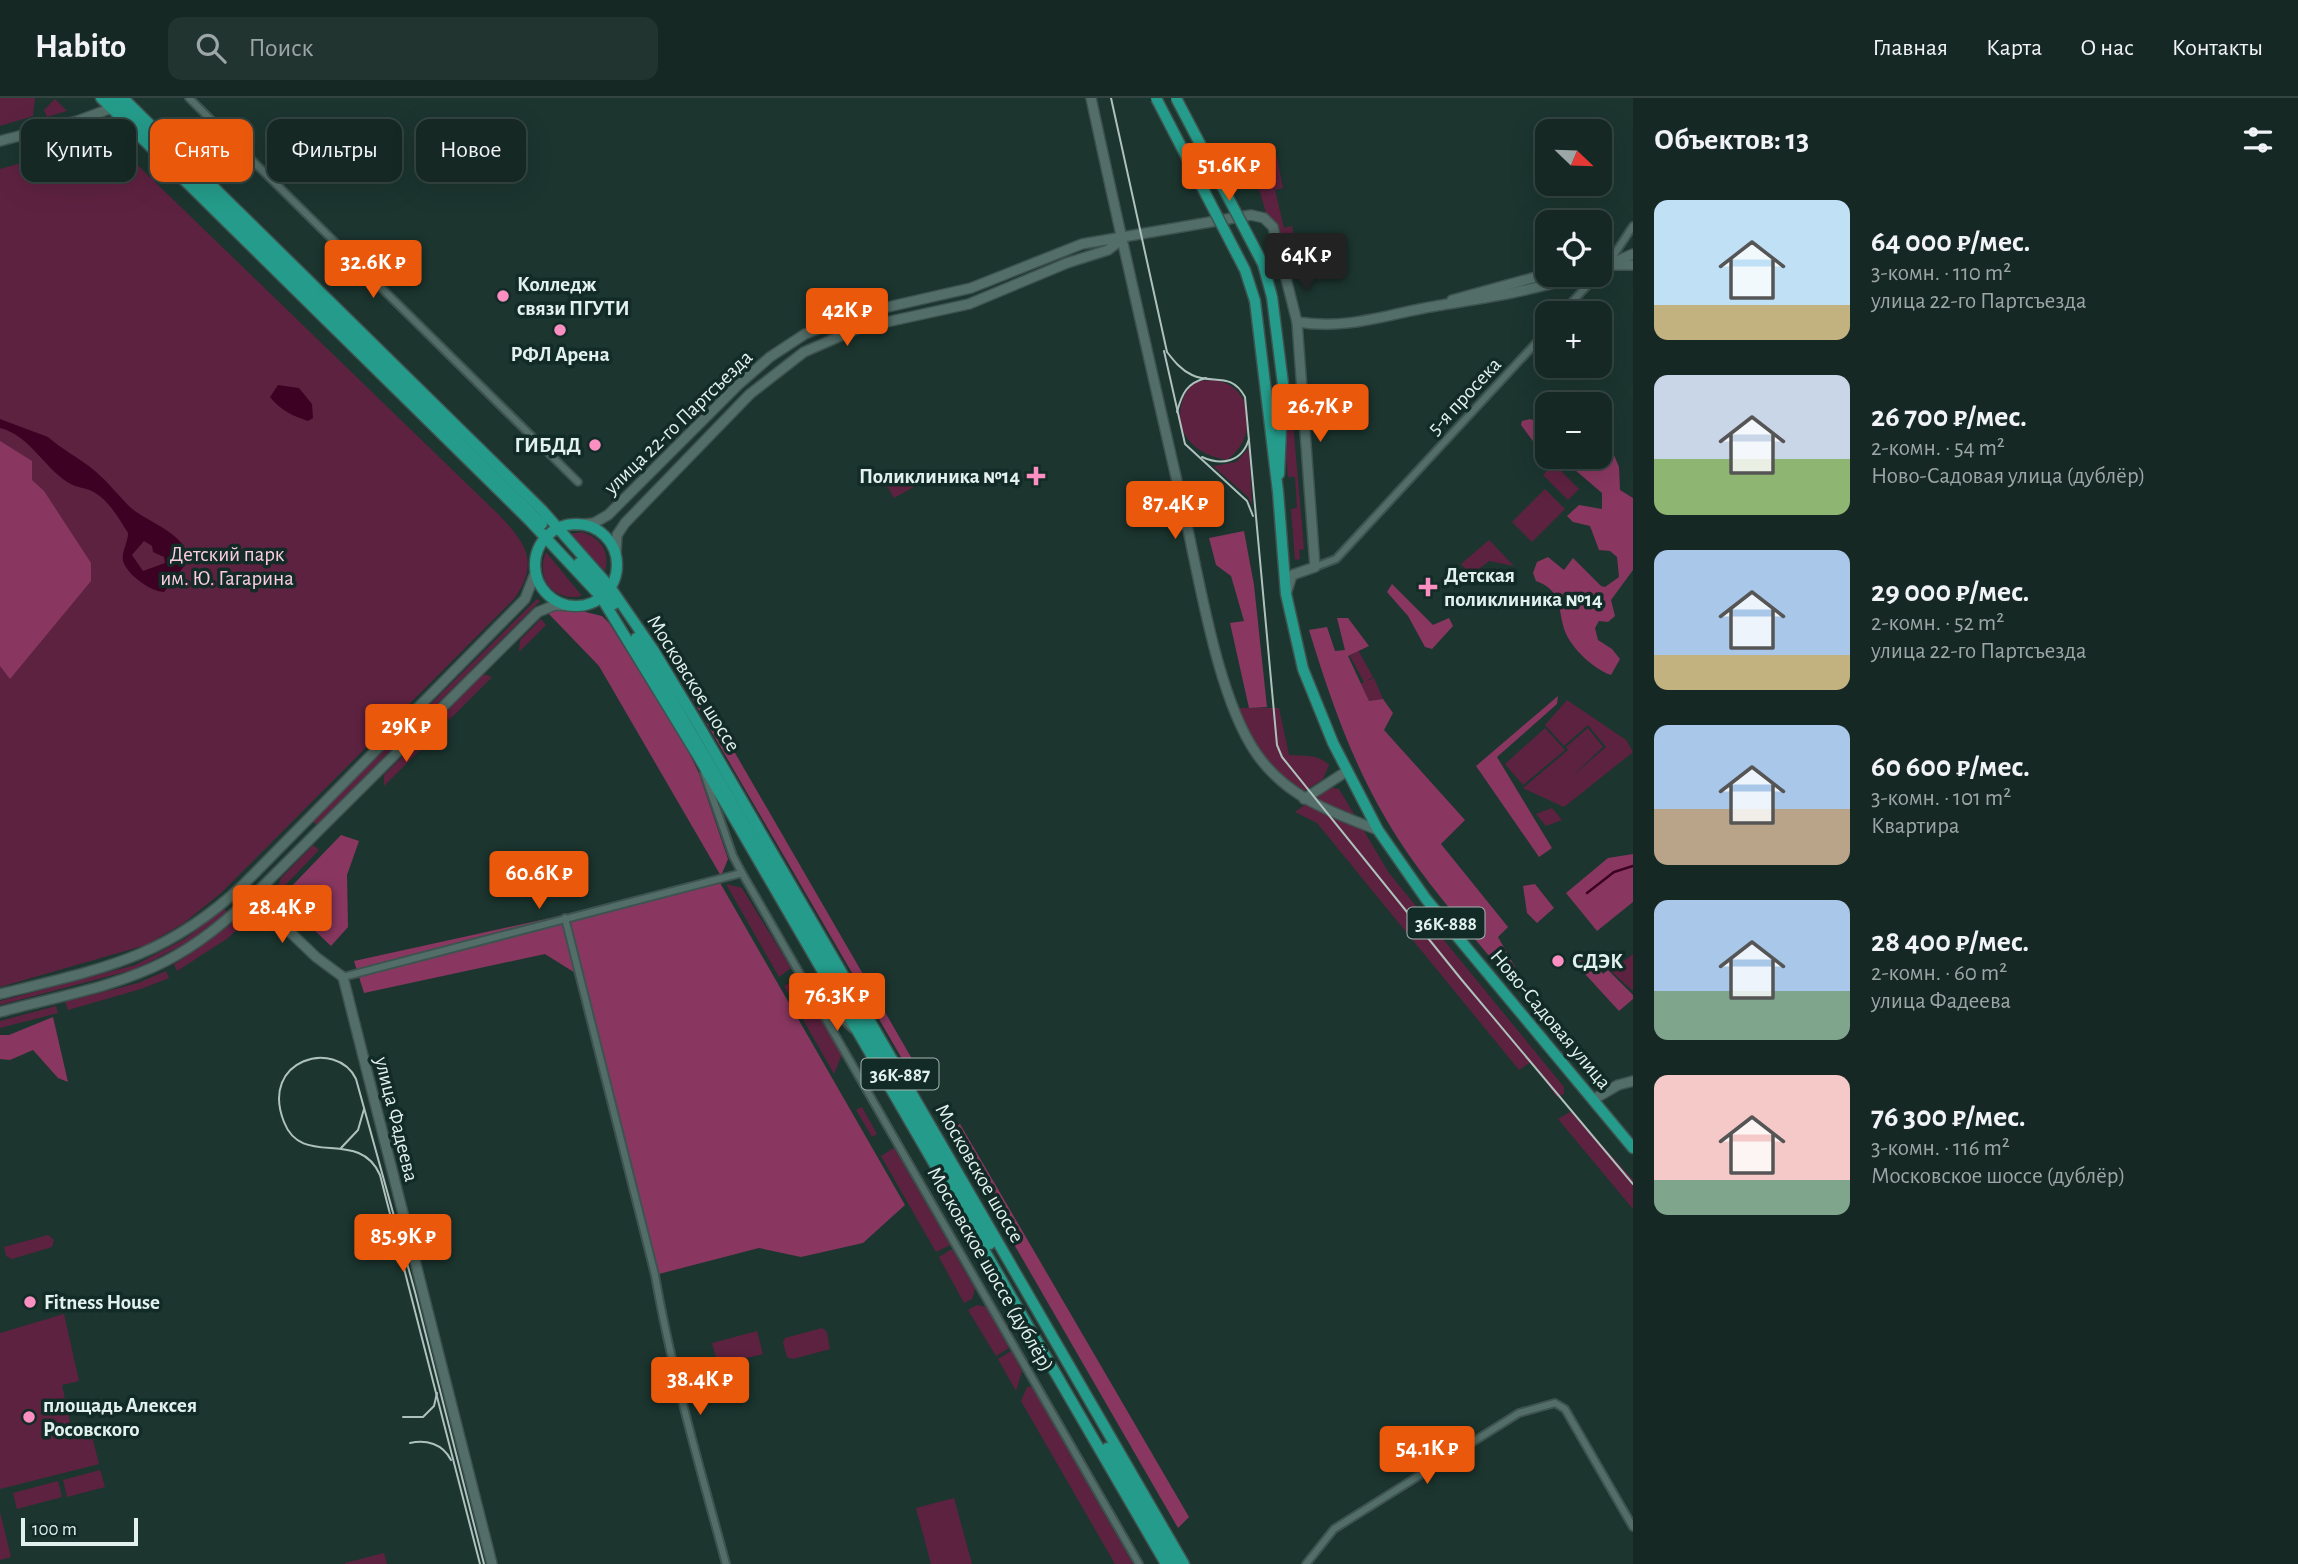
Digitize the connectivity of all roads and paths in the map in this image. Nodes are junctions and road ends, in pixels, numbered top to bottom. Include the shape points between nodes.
1 (101, 98) edge
2 (189, 98) edge
3 (1091, 98) edge
4 (1156, 98) edge
5 (1176, 98) edge
6 (121, 101) edge
7 (0, 141) edge
8 (1633, 226) edge
9 (1122, 239) junction
10 (1612, 254) edge
11 (1633, 254) edge
12 (1612, 264) edge
13 (1633, 265) edge
14 (1612, 268) edge
15 (1535, 277) edge
16 (1535, 286) edge
17 (1585, 287) edge
18 (1573, 301) edge
19 (1437, 306) junction
20 (1297, 322) junction
21 (1535, 344) edge
22 (578, 482) dead end
23 (1278, 492) junction
24 (576, 525) junction
25 (552, 533) junction
26 (616, 552) junction
27 (1315, 567) junction
28 (536, 570) junction
29 (606, 592) junction
30 (1286, 594) junction
31 (571, 606) junction
32 (690, 728) junction
33 (698, 756) junction
34 (1347, 771) junction
35 (1304, 799) junction
36 (307, 820) junction
37 (1378, 830) junction
38 (318, 831) junction
39 (289, 839) junction
40 (299, 850) junction
41 (742, 873) junction
42 (243, 886) junction
43 (253, 896) junction
44 (565, 918) junction
45 (344, 977) junction
46 (811, 991) junction
47 (0, 995) edge
48 (0, 1012) edge
49 (860, 1036) junction
50 (880, 1054) junction
51 (1633, 1081) edge
52 (1594, 1099) junction
53 (1633, 1148) edge
54 (1633, 1527) edge
55 (492, 1564) edge
56 (726, 1564) edge
57 (1139, 1564) edge
58 (1166, 1564) edge
59 (1174, 1564) edge
60 (1184, 1564) edge
61 (1306, 1564) edge

1 - 6 main road, Московское шоссе / 36К-887
2 - 22 street
3 - 9 main road
4 - 23 main road, Ново-Садовая улица / 36К-888, bridge via 1245,270 1258,316
5 - 23 main road, Ново-Садовая улица / 36К-888, bridge via 1263,264 1276,312 1284,414
6 - 7 main road via 77,121
6 - 25 main road, Московское шоссе / 36К-887
6 - 25 main road, Московское шоссе / 36К-887
8 - 10 street
9 - 20 main road, улица 22-го Партсъезда via 1238,216 1264,218 1277,239
9 - 24 main road, улица 22-го Партсъезда via 1082,244 971,288 857,314 805,334 746,377 608,515
9 - 26 main road, улица 22-го Партсъезда via 1108,250 969,304 859,328 804,352 750,394 625,523 617,535
9 - 35 main road via 1196,567 1234,708 1257,756 1287,789
11 - 12 main road
13 - 14 main road
15 - 19 main road
16 - 19 main road
17 - 18 street
19 - 20 main road via 1338,326
20 - 27 main road
21 - 27 street, 5-я просека via 1336,559
23 - 30 main road, Ново-Садовая улица / 36К-888
24 - 25 main road
24 - 26 main road via 601,533
25 - 28 main road via 537,554
25 - 29 main road, Московское шоссе / 36К-887
26 - 29 main road via 616,573
27 - 30 main road via 1292,575
28 - 31 main road via 551,598
28 - 36 main road via 525,600
29 - 31 main road via 590,604
29 - 32 main road, Московское шоссе / 36К-887
29 - 33 main road, Московское шоссе / 36К-887
29 - 60 main road, Московское шоссе / 36К-887 via 698,724
30 - 34 main road, Ново-Садовая улица / 36К-888 via 1303,668
31 - 38 main road via 555,605 538,612
32 - 33 street, Московское шоссе (дублёр)
32 - 50 main road, Московское шоссе / 36К-887
33 - 41 street, Московское шоссе (дублёр)
33 - 49 main road, Московское шоссе / 36К-887
34 - 35 main road
34 - 37 main road, Ново-Садовая улица / 36К-888
35 - 37 main road
36 - 38 main road
36 - 39 main road
37 - 52 main road, Ново-Садовая улица / 36К-888 via 1434,909
38 - 40 main road
39 - 40 main road
39 - 42 main road
40 - 43 main road
41 - 44 street
41 - 46 street, Московское шоссе (дублёр)
42 - 43 main road
42 - 47 main road via 197,924 143,955
43 - 45 main road via 316,957
43 - 48 main road via 208,935 164,962 125,978
44 - 45 street
44 - 56 street
45 - 55 main road, улица Фадеева
46 - 49 street, Московское шоссе (дублёр)
46 - 57 street, Московское шоссе (дублёр)
49 - 50 street, Московское шоссе (дублёр)
49 - 58 main road, Московское шоссе / 36К-887
50 - 59 main road, Московское шоссе / 36К-887
51 - 52 main road
52 - 53 main road, Ново-Садовая улица / 36К-888
54 - 61 street via 1564,1409 1555,1404 1519,1413 1334,1528

